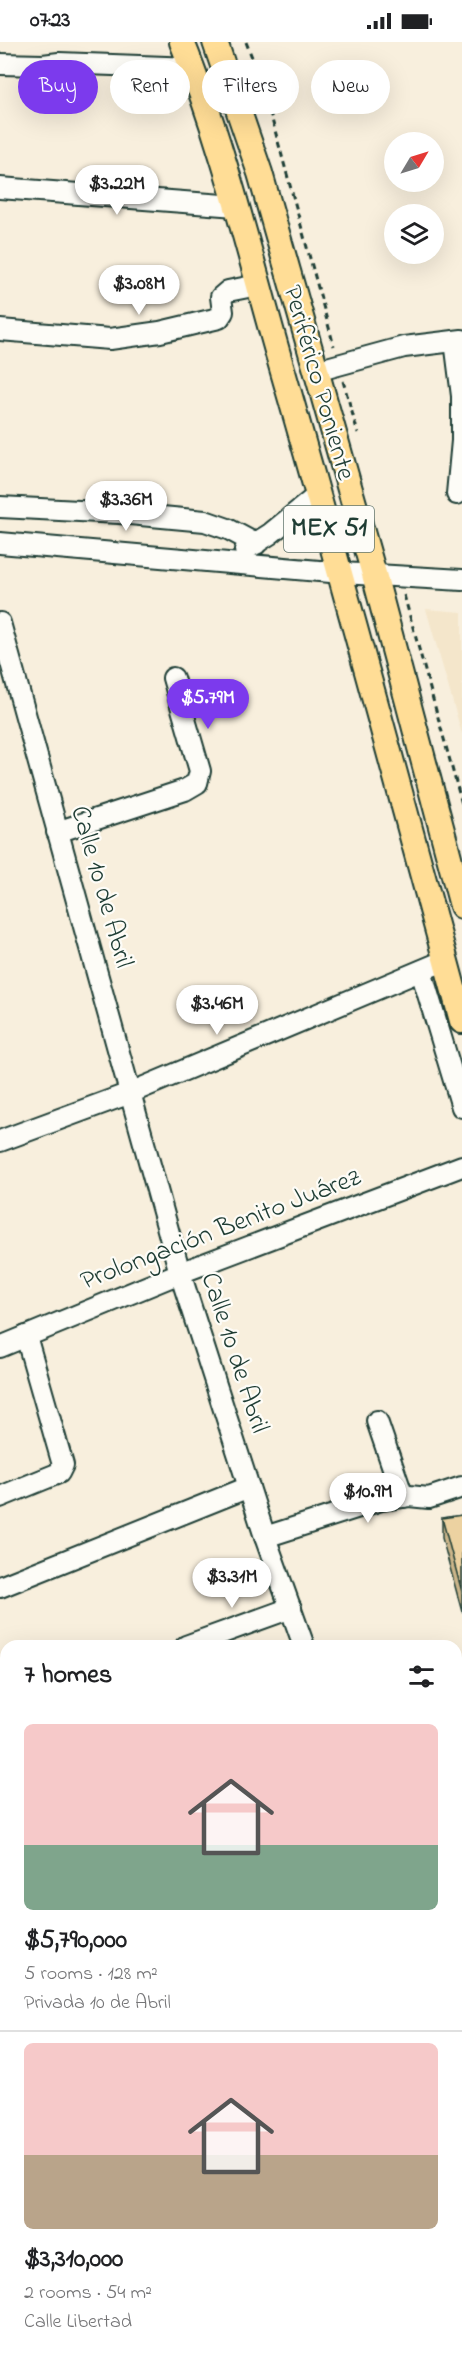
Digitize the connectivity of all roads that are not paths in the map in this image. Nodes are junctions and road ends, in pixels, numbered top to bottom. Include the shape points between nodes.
1 (182, 42) edge
2 (215, 42) edge
3 (0, 64) edge
4 (193, 68) junction
5 (0, 188) edge
6 (236, 206) junction
7 (258, 285) junction
8 (0, 330) edge
9 (458, 340) edge
10 (327, 368) junction
11 (319, 494) junction
12 (458, 494) dead end
13 (0, 507) edge
14 (0, 543) edge
15 (256, 544) junction
16 (216, 562) junction
17 (342, 573) junction
18 (374, 574) junction
19 (462, 580) edge
20 (0, 623) edge
21 (173, 678) dead end
22 (57, 832) junction
23 (462, 906) edge
24 (446, 960) junction
25 (421, 971) junction
26 (462, 1021) edge
27 (130, 1093) junction
28 (462, 1107) edge
29 (0, 1141) edge
30 (462, 1167) edge
31 (180, 1273) junction
32 (26, 1336) junction
33 (0, 1347) edge
34 (377, 1421) dead end
35 (249, 1487) junction
36 (462, 1487) edge
37 (0, 1497) edge
38 (403, 1497) junction
39 (265, 1537) junction
40 (0, 1587) edge
41 (291, 1608) junction
42 (203, 1640) edge
43 (302, 1640) edge

1 - 4 main road, Periférico Poniente / MEX 51
2 - 10 main road, Periférico Poniente / MEX 51
3 - 4 street
4 - 6 main road, Periférico Poniente / MEX 51
5 - 6 street
6 - 7 main road, Periférico Poniente / MEX 51
7 - 8 street via 228,291 221,297 223,312 219,318 160,332 110,339
7 - 11 main road, Periférico Poniente / MEX 51
9 - 10 street via 404,347
9 - 12 street via 462,396
10 - 18 main road, Periférico Poniente / MEX 51
11 - 15 street
11 - 17 main road, Periférico Poniente / MEX 51
13 - 15 street via 205,521
14 - 16 street
15 - 16 street
16 - 17 street
17 - 18 street
17 - 24 main road, Periférico Poniente / MEX 51
18 - 19 street
18 - 23 main road, Periférico Poniente / MEX 51
20 - 22 street, Calle 10 de Abril
21 - 22 street via 200,771 197,783
22 - 27 street, Calle 10 de Abril
24 - 25 street
24 - 26 main road, Periférico Poniente / MEX 51
25 - 27 street
25 - 28 street
27 - 29 street
27 - 31 street, Calle 10 de Abril
30 - 31 street, Prolongación Benito Juárez
31 - 32 street, Prolongación Benito Juárez
31 - 35 street, Calle 10 de Abril
32 - 33 street, Prolongación Benito Juárez
32 - 37 street via 63,1465 59,1473
34 - 38 street
35 - 39 street, Calle 10 de Abril
35 - 40 street
36 - 38 street via 429,1498
38 - 39 street via 381,1500
39 - 41 street, Calle 10 de Abril
41 - 42 street
41 - 43 street, Calle 10 de Abril

